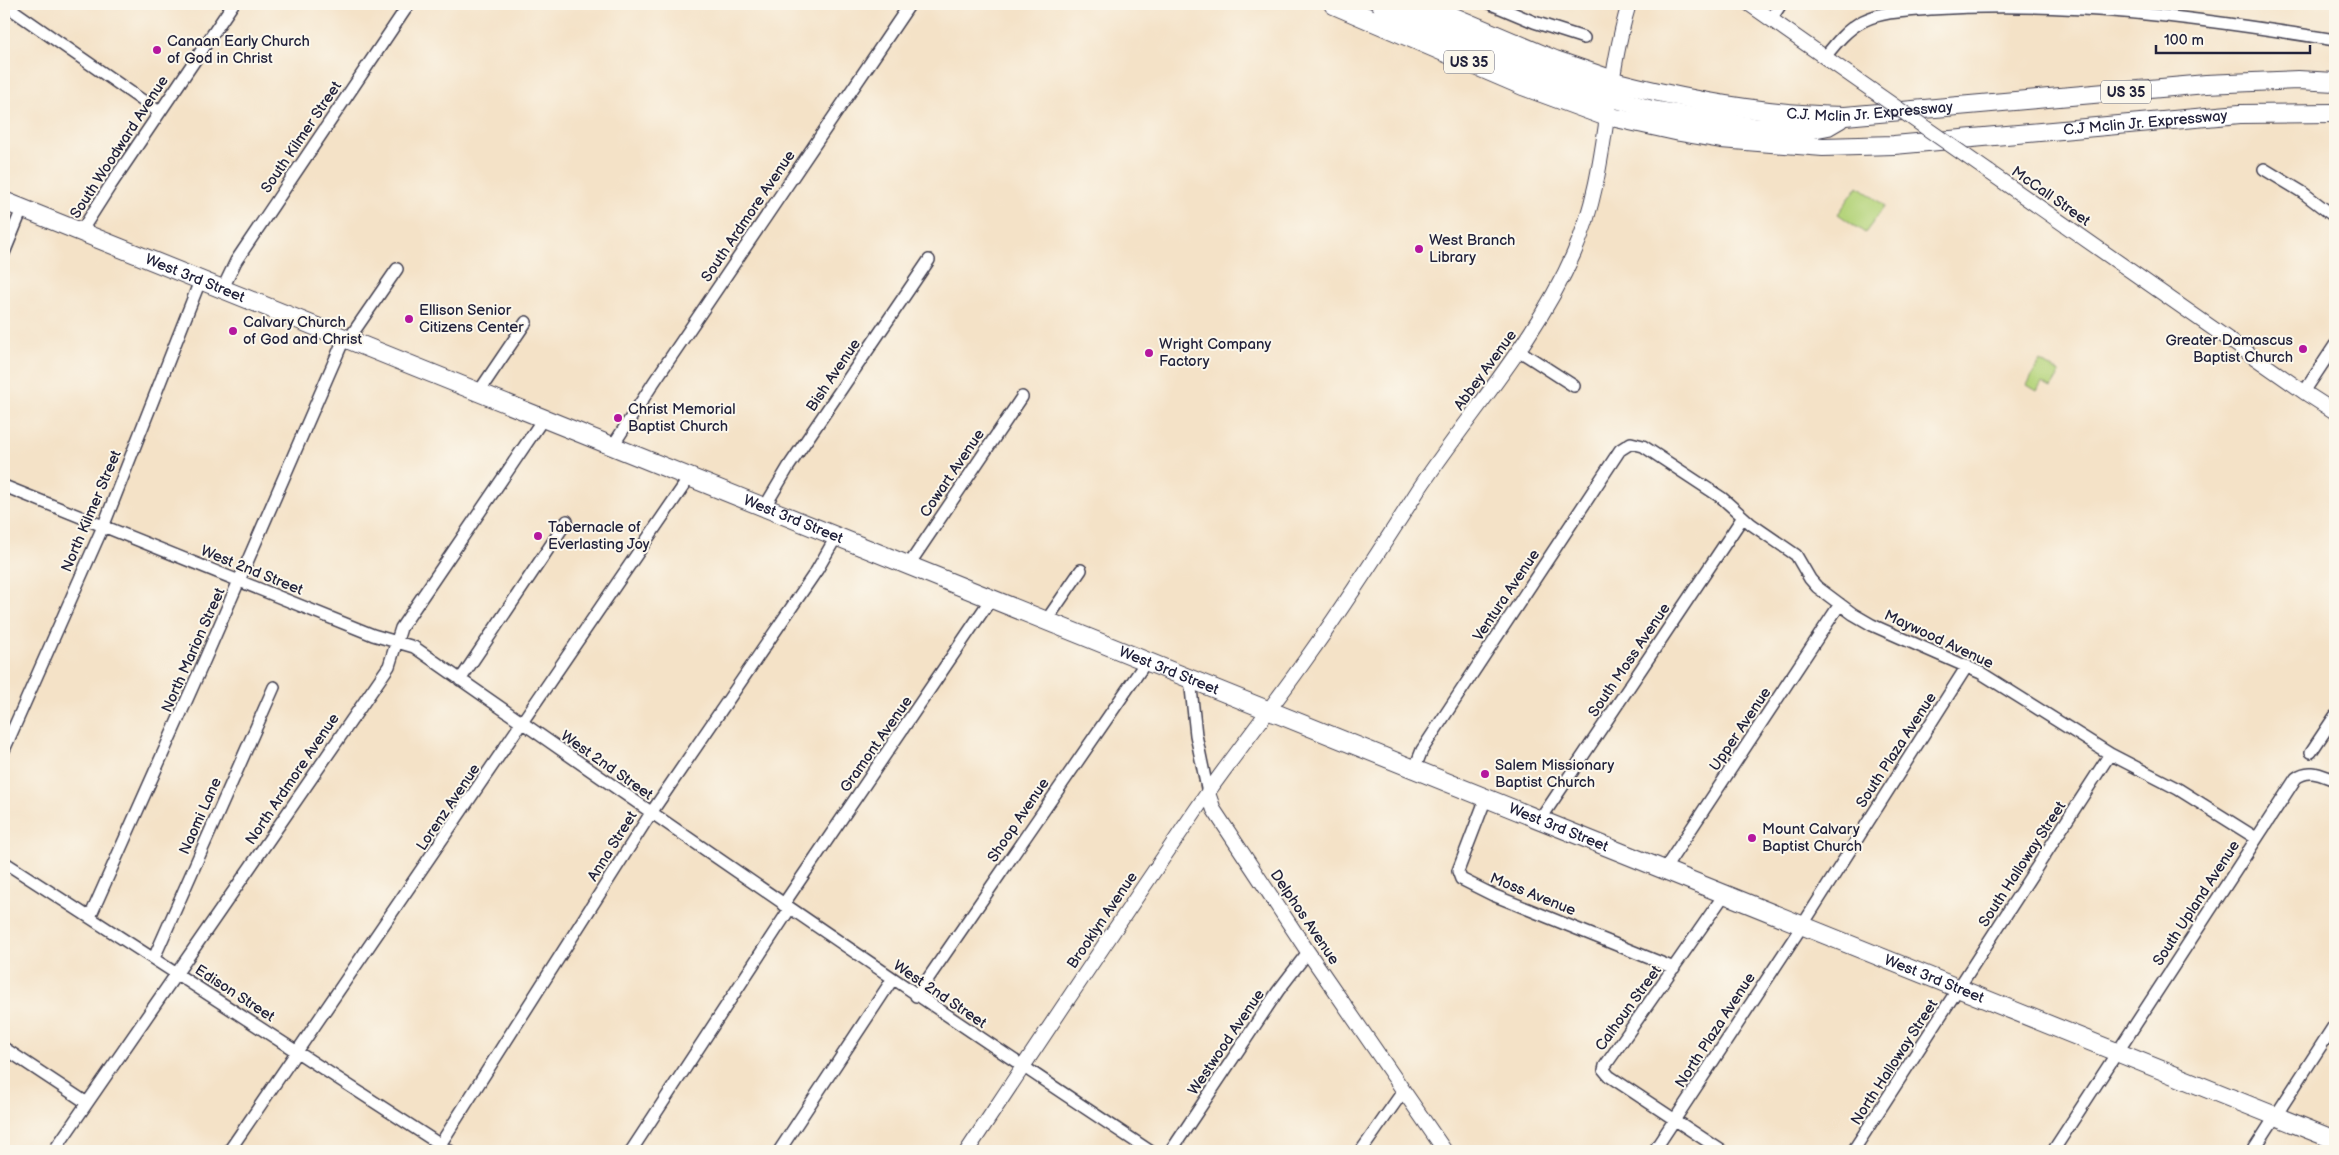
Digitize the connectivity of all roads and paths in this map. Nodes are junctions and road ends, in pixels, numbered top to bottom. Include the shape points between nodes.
1 (4, 4) edge
2 (233, 4) edge
3 (409, 4) edge
4 (910, 4) edge
5 (1334, 4) edge
6 (1382, 4) edge
7 (1421, 4) edge
8 (1491, 4) edge
9 (1629, 4) edge
10 (1749, 4) edge
11 (1781, 4) edge
12 (1943, 6) edge
13 (1771, 19) junction
14 (1584, 38) dead end
15 (2335, 40) edge
16 (1825, 57) junction
17 (2335, 82) edge
18 (1610, 98) junction
19 (159, 112) junction
20 (2335, 113) edge
21 (2264, 169) dead end
22 (4, 201) edge
23 (22, 209) junction
24 (2335, 217) edge
25 (80, 233) junction
26 (4, 253) edge
27 (929, 260) dead end
28 (397, 269) dead end
29 (200, 281) junction
30 (222, 290) junction
31 (526, 322) dead end
32 (346, 340) junction
33 (2335, 345) edge
34 (1518, 350) junction
35 (1574, 386) dead end
36 (2304, 392) junction
37 (478, 393) junction
38 (1022, 397) dead end
39 (2335, 412) edge
40 (544, 419) junction
41 (1631, 443) joint
42 (612, 447) junction
43 (689, 478) junction
44 (4, 486) edge
45 (764, 508) junction
46 (1743, 517) junction
47 (567, 521) dead end
48 (103, 526) junction
49 (836, 537) junction
50 (908, 566) junction
51 (1081, 570) dead end
52 (239, 581) junction
53 (991, 599) junction
54 (1840, 604) junction
55 (1046, 621) junction
56 (396, 642) junction
57 (1146, 662) junction
58 (1967, 666) junction
59 (460, 680) junction
60 (1190, 680) junction
61 (274, 687) dead end
62 (1268, 711) junction
63 (2335, 716) edge
64 (522, 724) junction
65 (4, 750) edge
66 (2311, 752) dead end
67 (2110, 754) junction
68 (1414, 770) junction
69 (2335, 780) edge
70 (1208, 793) junction
71 (1486, 798) junction
72 (651, 813) junction
73 (1540, 820) junction
74 (2256, 838) junction
75 (4, 862) edge
76 (1664, 870) junction
77 (1724, 895) junction
78 (786, 908) junction
79 (90, 917) junction
80 (1802, 926) junction
81 (1308, 952) junction
82 (154, 958) junction
83 (1674, 968) junction
84 (177, 973) junction
85 (892, 980) junction
86 (1959, 989) junction
87 (916, 996) junction
88 (2335, 1024) edge
89 (4, 1048) edge
90 (298, 1052) junction
91 (2116, 1052) junction
92 (1023, 1067) junction
93 (1404, 1090) junction
94 (87, 1102) junction
95 (2276, 1116) junction
96 (1674, 1120) junction
97 (2335, 1140) edge
98 (442, 1149) edge
99 (54, 1151) edge
100 (229, 1151) edge
101 (631, 1151) edge
102 (780, 1151) edge
103 (967, 1151) edge
104 (1150, 1151) edge
105 (1171, 1151) edge
106 (1361, 1151) edge
107 (1446, 1151) edge
108 (1654, 1151) edge
109 (1722, 1151) edge
110 (1853, 1151) edge
111 (2053, 1151) edge
112 (2252, 1151) edge

1 - 19 street
2 - 19 street, South Woodward Avenue
3 - 30 street, South Kilmer Street via 262,222 232,268
4 - 42 street, South Ardmore Avenue
5 - 18 highway, US 35 via 1523,86
6 - 18 highway via 1550,76
7 - 18 highway, US 35 via 1555,61
8 - 14 street
9 - 18 street, Abbey Avenue
10 - 13 street, McCall Street
11 - 13 street
12 - 15 street via 2022,4 2110,8
12 - 16 street via 1863,21 1841,38
13 - 16 street, McCall Street
16 - 36 street, McCall Street, bridge
17 - 18 main road, C.J. Mclin Jr. Expressway / US 35 via 2298,80 2206,84 1845,116 1818,129 1776,129 1702,120
18 - 20 main road, C.J Mclin Jr. Expressway / US 35 via 1688,134 1823,147 1894,145 2240,114
18 - 34 street, Abbey Avenue via 1597,181 1577,248 1550,302
19 - 25 street, South Woodward Avenue
21 - 24 street
22 - 23 main road, West 3rd Street
23 - 25 main road, West 3rd Street
23 - 26 street
25 - 29 main road, West 3rd Street
27 - 45 street, Bish Avenue
28 - 32 street, North Marion Street
29 - 30 main road, West 3rd Street
29 - 48 street, North Kilmer Street
30 - 32 main road, West 3rd Street
31 - 37 street
32 - 37 main road, West 3rd Street
32 - 52 street, North Marion Street
33 - 36 street
34 - 35 street
34 - 62 street, Abbey Avenue
36 - 39 street, McCall Street
37 - 40 main road, West 3rd Street
38 - 50 street, Cowart Avenue
40 - 42 main road, West 3rd Street
40 - 56 street, North Ardmore Avenue via 401,628
41 - 46 street, Maywood Avenue via 1651,452 1728,502
41 - 68 street, Ventura Avenue via 1620,450 1422,750
42 - 43 main road, West 3rd Street
43 - 45 main road, West 3rd Street
43 - 64 street, Lorenz Avenue
44 - 48 street, West 2nd Street
45 - 49 main road, West 3rd Street
46 - 54 street, Maywood Avenue via 1796,555 1810,579
46 - 73 street, South Moss Avenue
47 - 59 street
48 - 52 street, West 2nd Street
48 - 65 street, North Kilmer Street
49 - 50 main road, West 3rd Street
49 - 72 street, Anna Street via 817,570
50 - 53 main road, West 3rd Street
51 - 55 street
52 - 56 street, West 2nd Street
52 - 79 street, North Marion Street
53 - 55 main road, West 3rd Street
53 - 78 street, Gramont Avenue
54 - 58 street, Maywood Avenue via 1872,625
54 - 76 street, Upper Avenue
55 - 57 main road, West 3rd Street
56 - 59 street, West 2nd Street via 414,647
56 - 84 street, North Ardmore Avenue via 389,666
57 - 60 main road, West 3rd Street
57 - 87 street, Shoop Avenue
58 - 67 street, Maywood Avenue
58 - 80 street, South Plaza Avenue
59 - 64 street, West 2nd Street
60 - 62 main road, West 3rd Street
60 - 70 street, Delphos Avenue via 1196,735
61 - 82 street, Naomi Lane
62 - 68 main road, West 3rd Street
62 - 70 street, Brooklyn Avenue
63 - 66 street
64 - 72 street, West 2nd Street
64 - 90 street, Lorenz Avenue
67 - 74 street, Maywood Avenue via 2178,789
67 - 86 street, South Halloway Street
68 - 71 main road, West 3rd Street
69 - 74 street, South Upland Avenue via 2313,772 2296,778
70 - 81 street, Delphos Avenue via 1214,810
70 - 92 street, Brooklyn Avenue
71 - 73 main road, West 3rd Street
71 - 83 street, Moss Avenue via 1458,871 1461,879
72 - 78 street, West 2nd Street
72 - 98 street, Anna Street
73 - 76 main road, West 3rd Street
74 - 91 street, South Upland Avenue
75 - 79 street, Edison Street
76 - 77 main road, West 3rd Street
77 - 80 main road, West 3rd Street
77 - 83 street
78 - 85 street, West 2nd Street
78 - 101 street, Gramont Avenue
79 - 82 street, Edison Street
80 - 86 main road, West 3rd Street
80 - 96 street, North Plaza Avenue
81 - 93 street, Delphos Avenue
81 - 105 street, Westwood Avenue via 1278,991
82 - 84 street, Edison Street
83 - 96 street, Calhoun Street via 1604,1070
84 - 90 street, Edison Street
84 - 94 street, North Ardmore Avenue
85 - 87 street, West 2nd Street
85 - 102 street
86 - 91 main road, West 3rd Street
86 - 110 street, North Halloway Street
87 - 92 street, West 2nd Street
88 - 95 street
89 - 94 street
90 - 98 street, Edison Street
90 - 100 street, Lorenz Avenue
91 - 95 main road, West 3rd Street
91 - 111 street, South Upland Avenue
92 - 103 street, Brooklyn Avenue
92 - 104 street, West 2nd Street
93 - 106 street
93 - 107 street, Delphos Avenue
94 - 99 street, North Ardmore Avenue
95 - 97 main road, West 3rd Street
95 - 112 street
96 - 108 street, North Plaza Avenue
96 - 109 street, Calhoun Street

